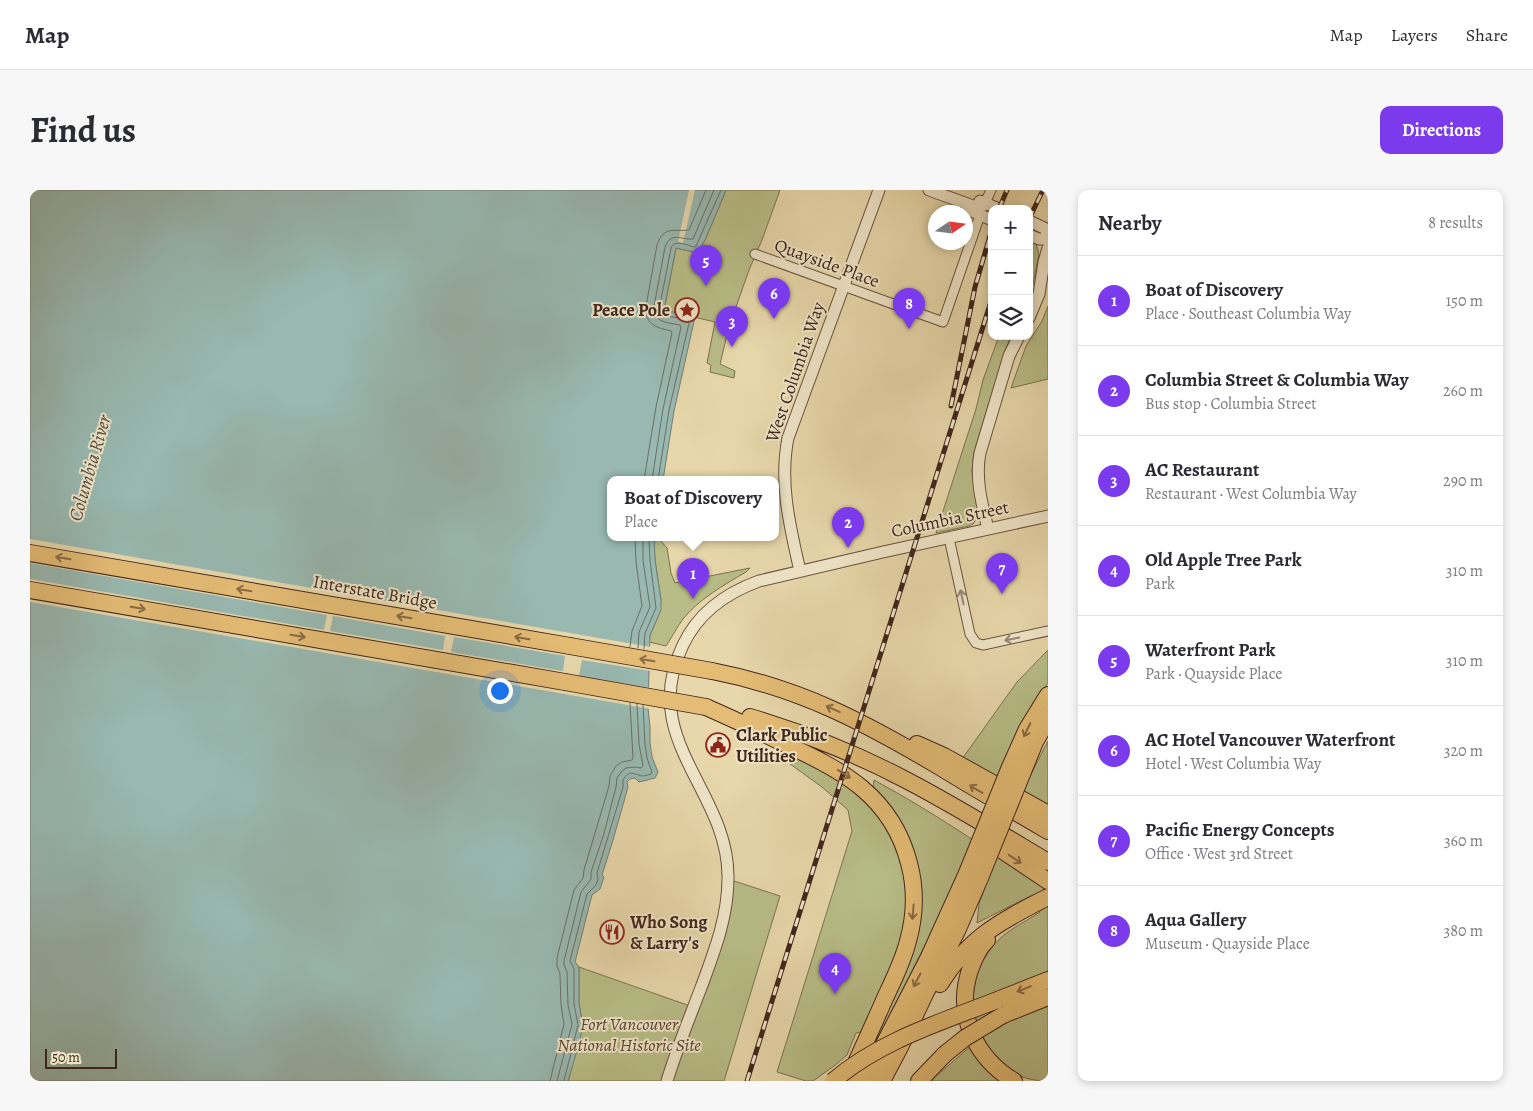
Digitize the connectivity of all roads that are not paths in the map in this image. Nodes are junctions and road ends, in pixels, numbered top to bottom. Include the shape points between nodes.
1 (880, 190) edge
2 (929, 190) edge
3 (991, 190) edge
4 (959, 201) junction
5 (985, 203) junction
6 (990, 205) edge
7 (980, 215) junction
8 (988, 218) edge
9 (1033, 223) edge
10 (1048, 233) edge
11 (1033, 237) edge
12 (1048, 239) edge
13 (1048, 248) edge
14 (755, 254) dead end
15 (844, 286) junction
16 (1033, 307) edge
17 (1017, 340) edge
18 (1048, 516) edge
19 (988, 529) junction
20 (949, 538) junction
21 (30, 553) edge
22 (800, 571) junction
23 (30, 590) edge
24 (1048, 631) edge
25 (1048, 695) edge
26 (706, 707) junction
27 (1048, 719) edge
28 (877, 730) junction
29 (1016, 771) junction
30 (904, 779) junction
31 (1048, 814) edge
32 (1048, 831) edge
33 (1048, 862) edge
34 (974, 875) junction
35 (1048, 882) edge
36 (1048, 896) edge
37 (1026, 908) junction
38 (1048, 980) edge
39 (1048, 997) edge
40 (1002, 1007) junction
41 (900, 1047) junction
42 (667, 1081) edge
43 (833, 1081) edge
44 (848, 1081) edge
45 (865, 1081) edge
46 (882, 1081) edge
47 (919, 1081) edge
48 (1014, 1081) edge

1 - 15 street, West Columbia Way
2 - 4 street
3 - 5 street
4 - 5 street via 978,207
4 - 7 street
5 - 6 street
7 - 8 street
7 - 15 street, Quayside Place via 943,322
9 - 10 street
11 - 12 street
13 - 16 street
14 - 15 street, Quayside Place
15 - 22 street, West Columbia Way via 793,420 784,455 785,494
17 - 19 street via 1009,356 978,462 979,486
18 - 19 street, Columbia Street
19 - 20 street, Columbia Street
20 - 22 street, Columbia Street
24 -> 20 street via 984,645 976,643 970,634
28 -> 21 highway, Interstate Bridge, bridge via 830,707 746,678
22 - 42 street, Columbia Street via 753,583 702,615 686,638 670,683 673,727 718,825 728,879 722,927
23 -> 26 highway, bridge
25 -> 29 highway via 1027,729
26 - 30 highway via 757,719 807,737
26 -> 44 highway via 846,776 884,810 904,846 914,892 911,930 900,965
27 - 29 highway
28 - 31 highway via 936,752
32 -> 28 highway
29 - 34 highway, bridge
30 - 33 highway
30 -> 35 highway
34 - 41 highway via 957,931
34 -> 45 highway
36 - 37 highway
37 - 41 highway via 989,929 950,967
37 - 48 highway via 984,942 973,961 964,1000 974,1040 1000,1072
38 -> 40 highway
39 - 40 highway
40 - 43 highway, bridge via 894,1041 865,1057
40 - 47 highway, bridge via 945,1054
41 - 46 highway

